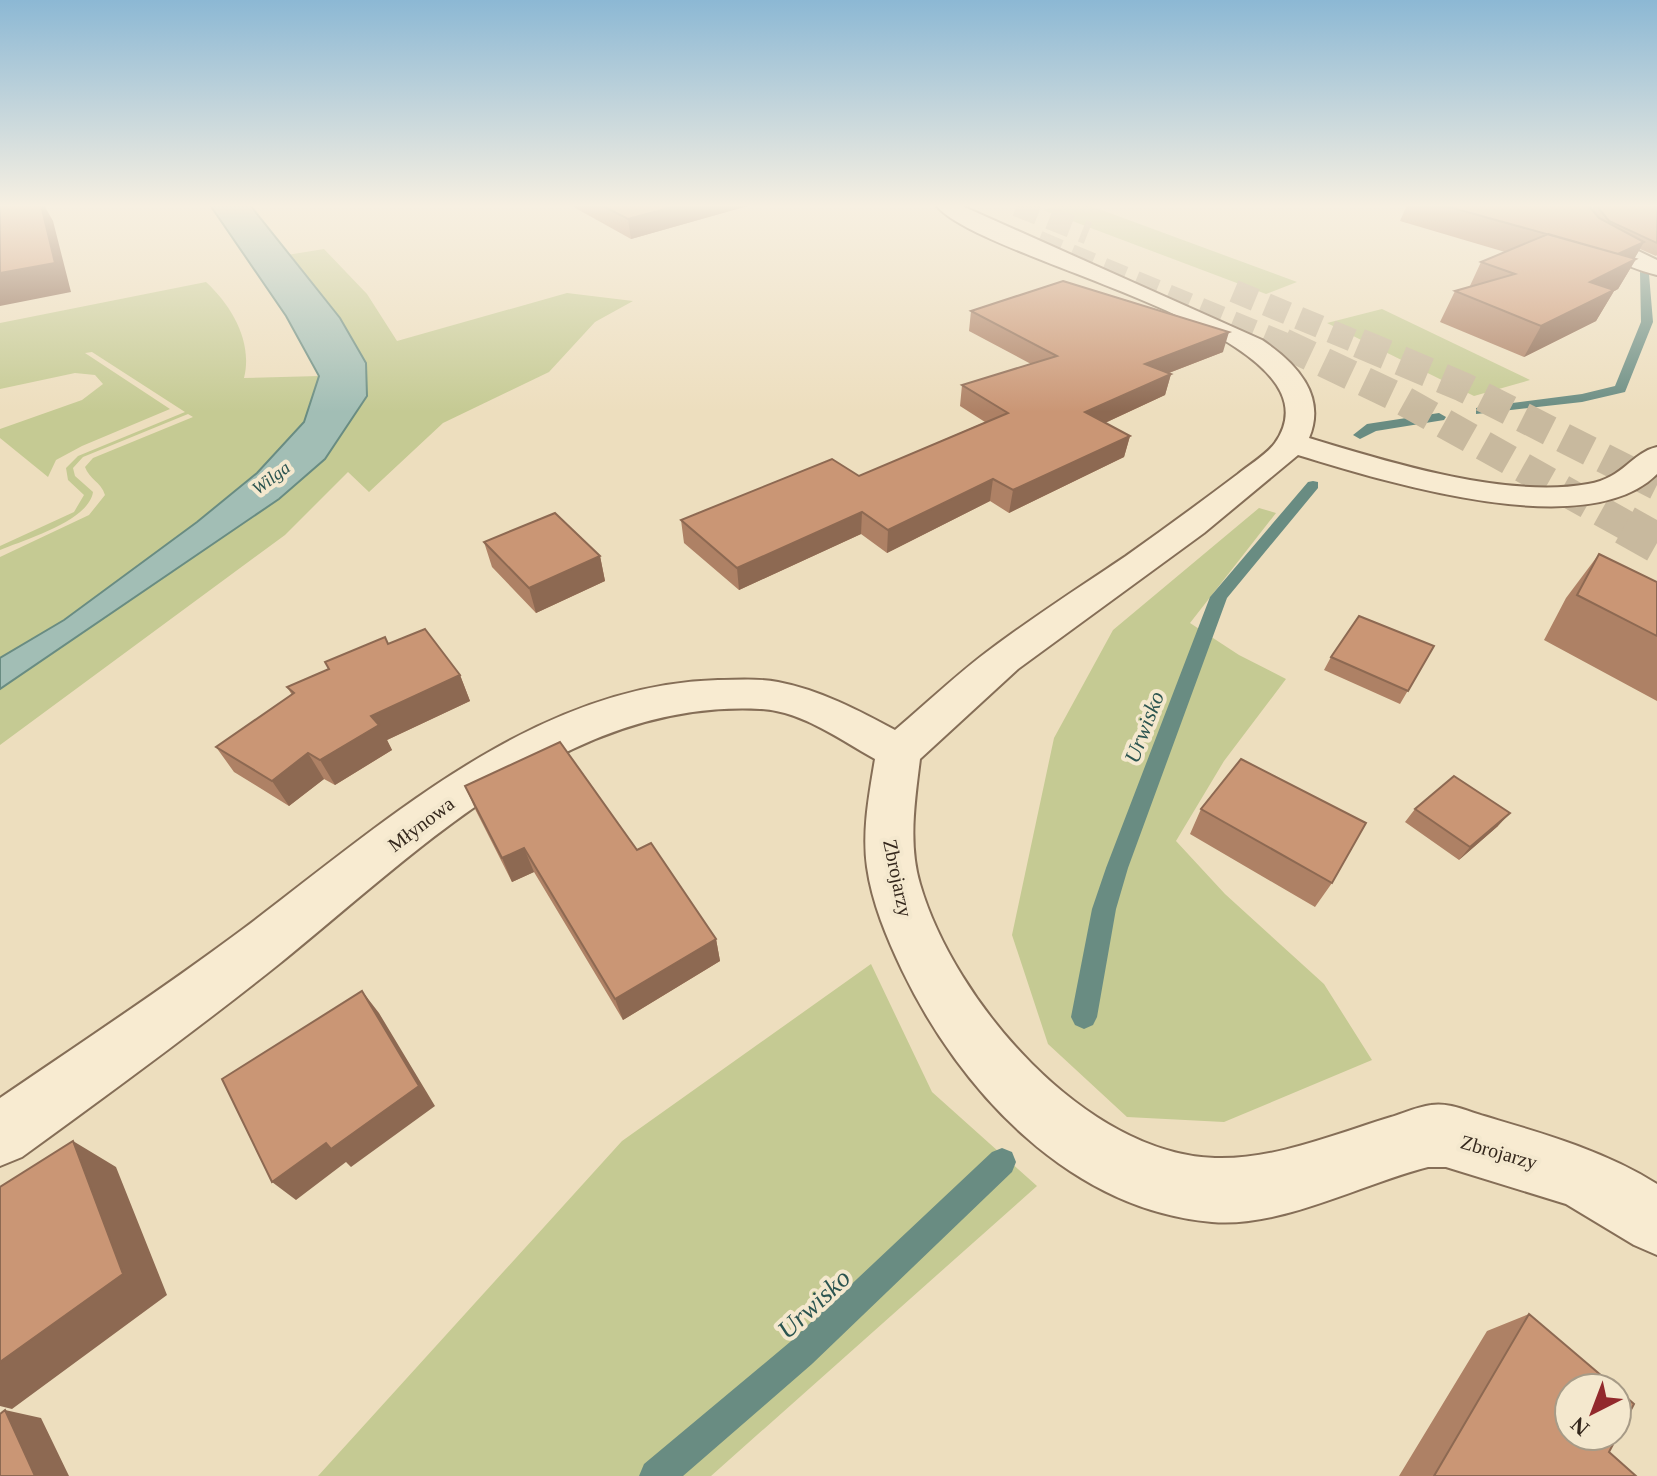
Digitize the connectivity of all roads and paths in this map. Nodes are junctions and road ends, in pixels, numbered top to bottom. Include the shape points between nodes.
1 (1095, 274) tunnel mouth
2 (1293, 443) junction
3 (1657, 456) edge
4 (899, 752) junction
5 (0, 1135) edge
6 (1657, 1222) edge

1 - 2 street via 1259,349 1298,394 1302,420
2 - 3 street via 1429,481 1555,497 1609,490 1646,472
2 - 4 street via 1192,526 1004,659
4 - 5 street, Młynowa via 803,703 763,694 708,692 650,701 591,719 464,791 167,1017
4 - 6 street, Zbrojarzy via 888,828 895,882 914,943 940,990 992,1060 1041,1112 1097,1152 1167,1183 1214,1190 1283,1180 1438,1134 1535,1161 1596,1185

